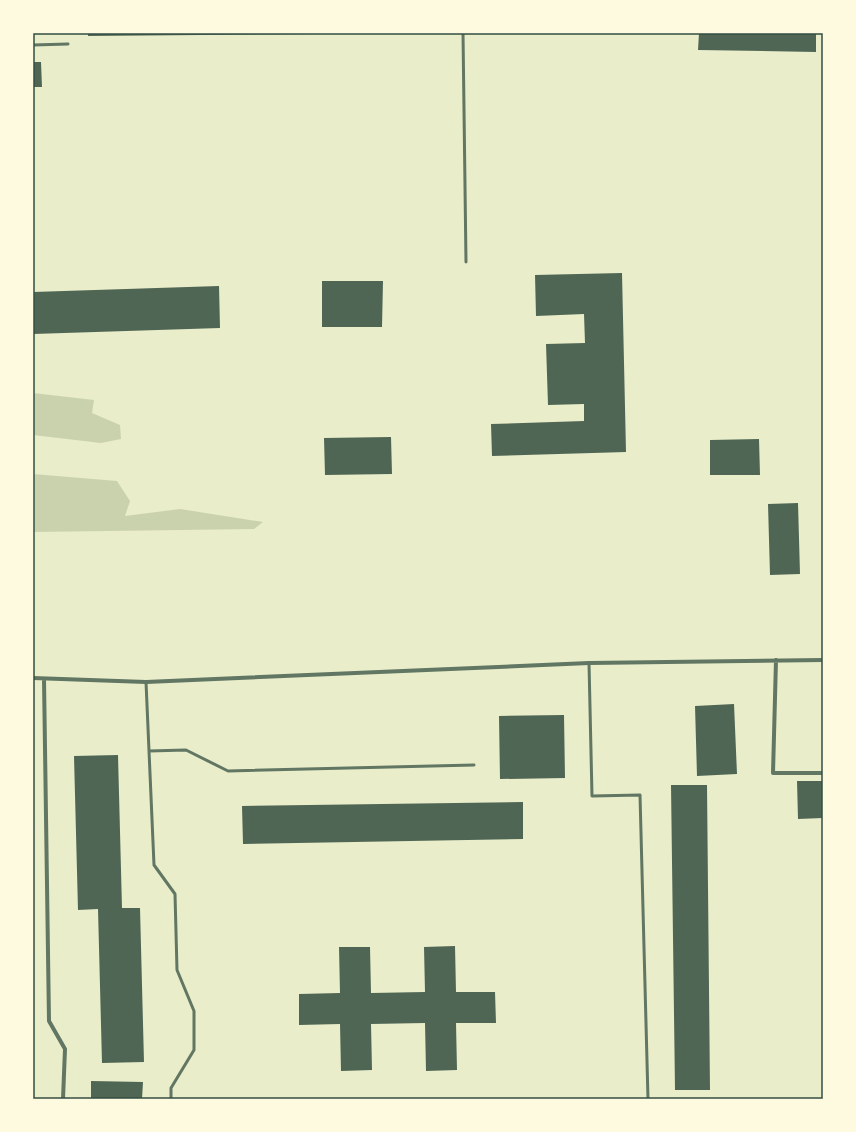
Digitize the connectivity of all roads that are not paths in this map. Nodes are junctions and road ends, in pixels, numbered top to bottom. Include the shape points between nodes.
1 (463, 33) edge
2 (68, 44) dead end
3 (33, 45) edge
4 (466, 262) dead end
5 (776, 660) junction
6 (823, 660) edge
7 (589, 663) junction
8 (33, 678) edge
9 (44, 679) junction
10 (146, 682) junction
11 (149, 751) junction
12 (474, 765) dead end
13 (823, 773) edge
14 (63, 1099) edge
15 (171, 1099) edge
16 (648, 1099) edge

1 - 4 lane
2 - 3 lane
5 - 6 street
5 - 7 street
5 - 13 street via 773,773
7 - 10 street
7 - 16 lane via 592,796 640,795
8 - 9 street
9 - 10 street
9 - 14 street via 49,1021 65,1050
10 - 11 lane
11 - 12 lane via 186,750 228,771
11 - 15 lane via 154,865 175,894 177,970 194,1011 194,1050 171,1088

